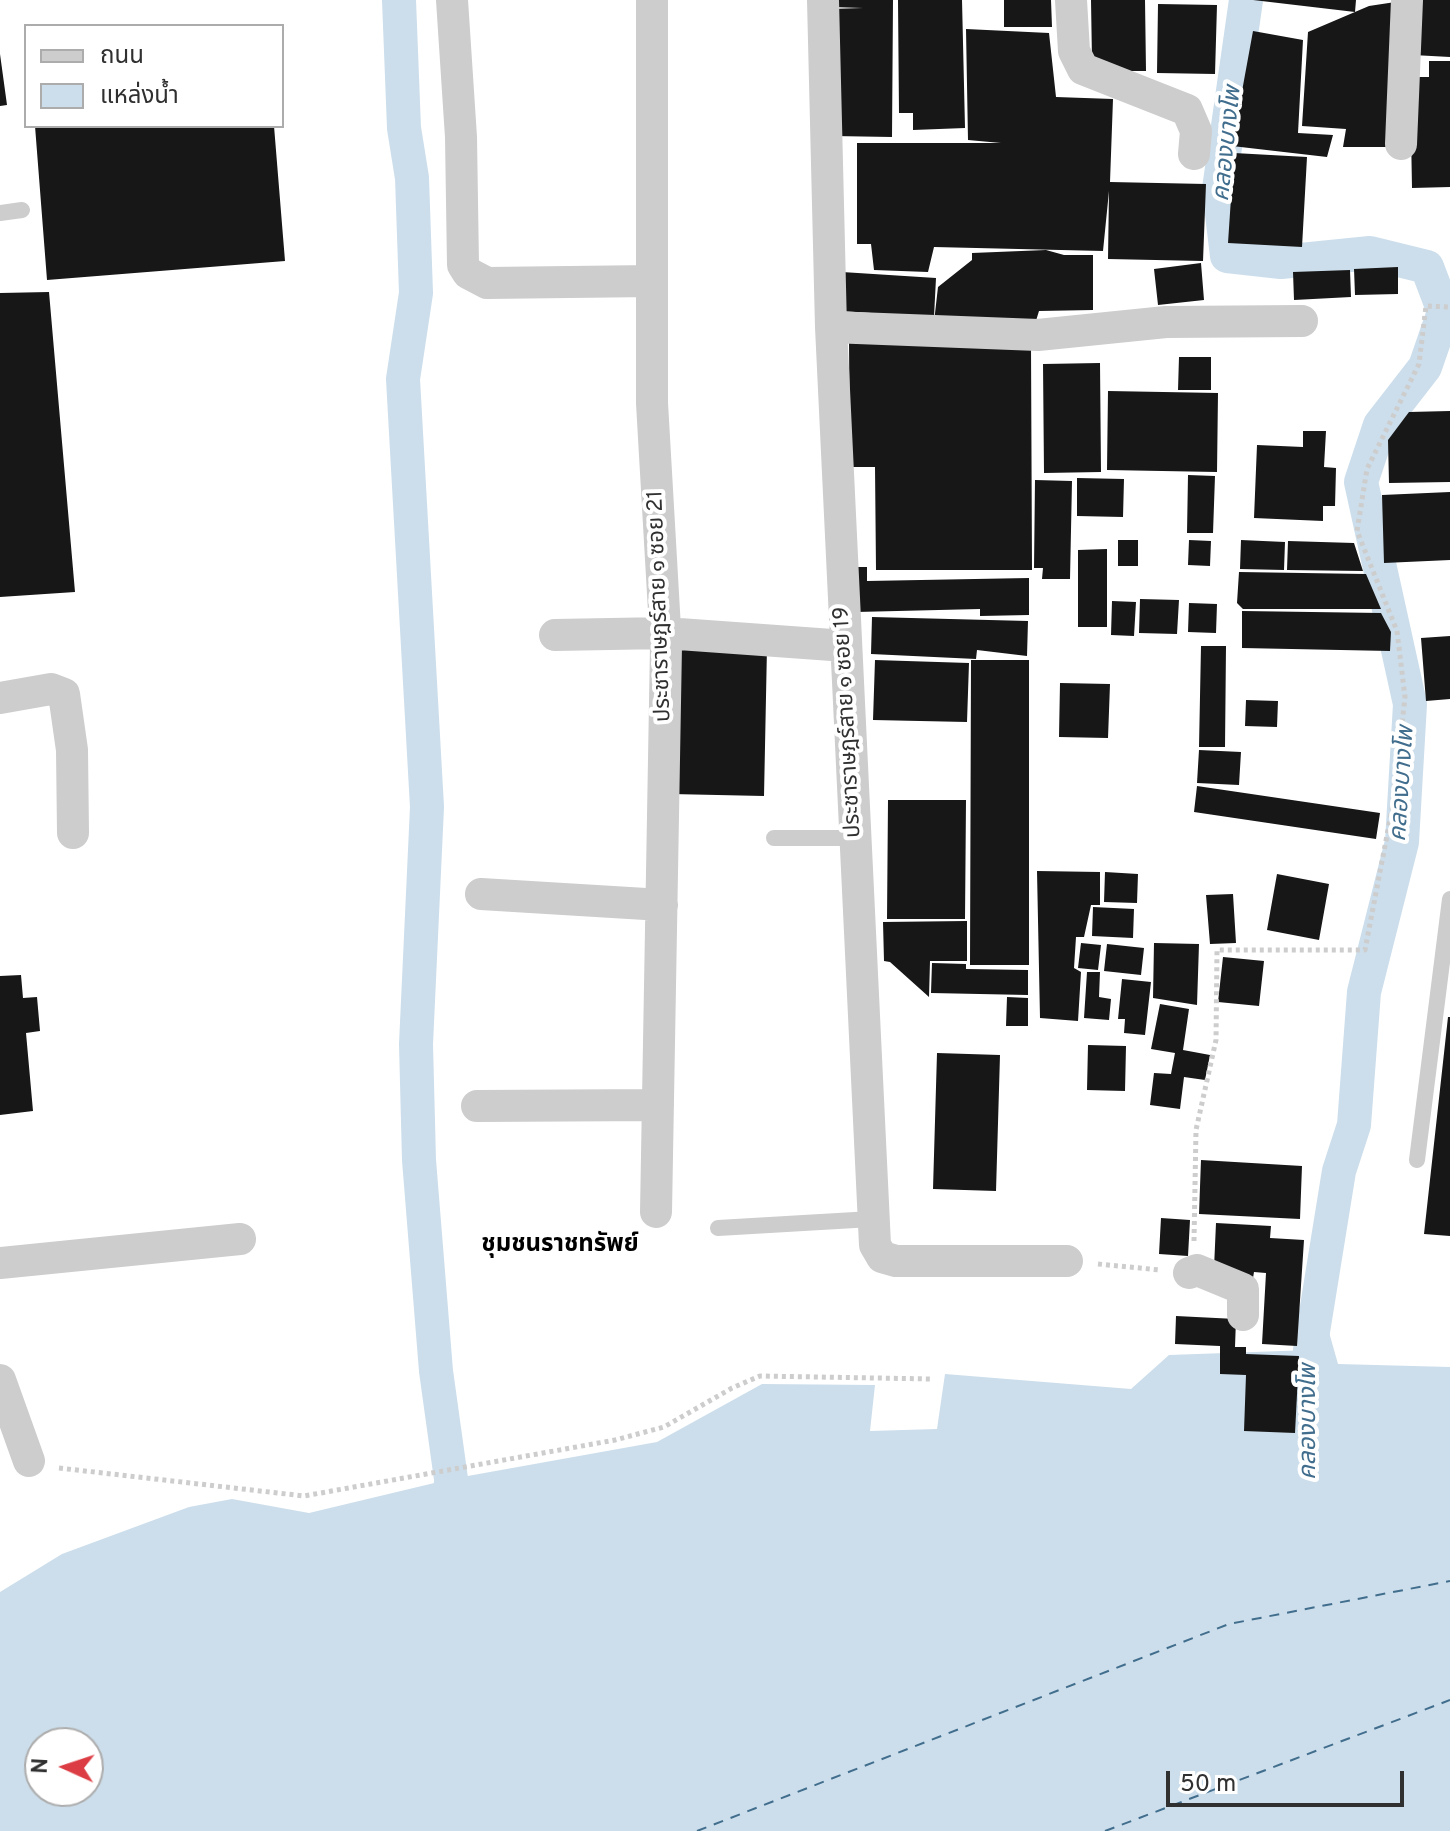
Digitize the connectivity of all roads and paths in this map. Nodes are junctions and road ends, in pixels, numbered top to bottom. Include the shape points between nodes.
1 (452, 0) edge
2 (652, 0) edge
3 (823, 0) edge
4 (1071, 0) edge
5 (1407, 0) edge
6 (1401, 144) dead end
7 (1194, 154) dead end
8 (22, 210) dead end
9 (0, 213) edge
10 (652, 281) junction
11 (1450, 307) edge
12 (1302, 321) dead end
13 (831, 327) junction
14 (665, 633) junction
15 (555, 635) dead end
16 (846, 646) junction
17 (0, 698) edge
18 (73, 833) dead end
19 (774, 838) dead end
20 (854, 838) junction
21 (481, 894) dead end
22 (1450, 899) edge
23 (662, 905) junction
24 (658, 1105) junction
25 (477, 1106) dead end
26 (1417, 1160) dead end
27 (656, 1212) dead end
28 (872, 1219) junction
29 (718, 1228) dead end
30 (240, 1239) dead end
31 (1067, 1261) joint
32 (0, 1263) edge
33 (1189, 1273) junction
34 (1243, 1315) dead end
35 (933, 1379) dead end
36 (0, 1380) edge
37 (29, 1461) joint

1 - 10 street via 463,265 468,273 487,283
2 - 10 street, ประชาราษฎร์สาย ๑ ซอย 21
3 - 13 street, ประชาราษฎร์สาย ๑ ซอย 19
4 - 7 street via 1074,51 1083,69 1187,110 1196,131
5 - 6 street
8 - 9 lane
10 - 14 street, ประชาราษฎร์สาย ๑ ซอย 21 via 652,403
11 - 33 path via 1426,306 1419,364 1367,469 1357,531 1397,631 1405,697 1393,804 1365,950 1217,950 1216,1040 1196,1130 1197,1225
12 - 13 street via 1166,322 1038,335
13 - 16 street, ประชาราษฎร์สาย ๑ ซอย 19
14 - 15 street
14 - 16 street
14 - 23 street, ประชาราษฎร์สาย ๑ ซอย 21
16 - 20 street, ประชาราษฎร์สาย ๑ ซอย 19
17 - 18 street via 51,689 64,694 72,750
19 - 20 lane
20 - 28 street, ประชาราษฎร์สาย ๑ ซอย 19
21 - 23 street
22 - 26 lane
23 - 24 street, ประชาราษฎร์สาย ๑ ซอย 21
24 - 25 street
24 - 27 street, ประชาราษฎร์สาย ๑ ซอย 21
28 - 29 lane
28 - 31 street, ประชาราษฎร์สาย ๑ ซอย 19 via 875,1245 882,1257 896,1261
30 - 32 street
31 - 33 path
33 - 34 street via 1197,1270 1243,1289
35 - 37 path via 760,1376 664,1427 615,1440 304,1496 122,1477
36 - 37 street

